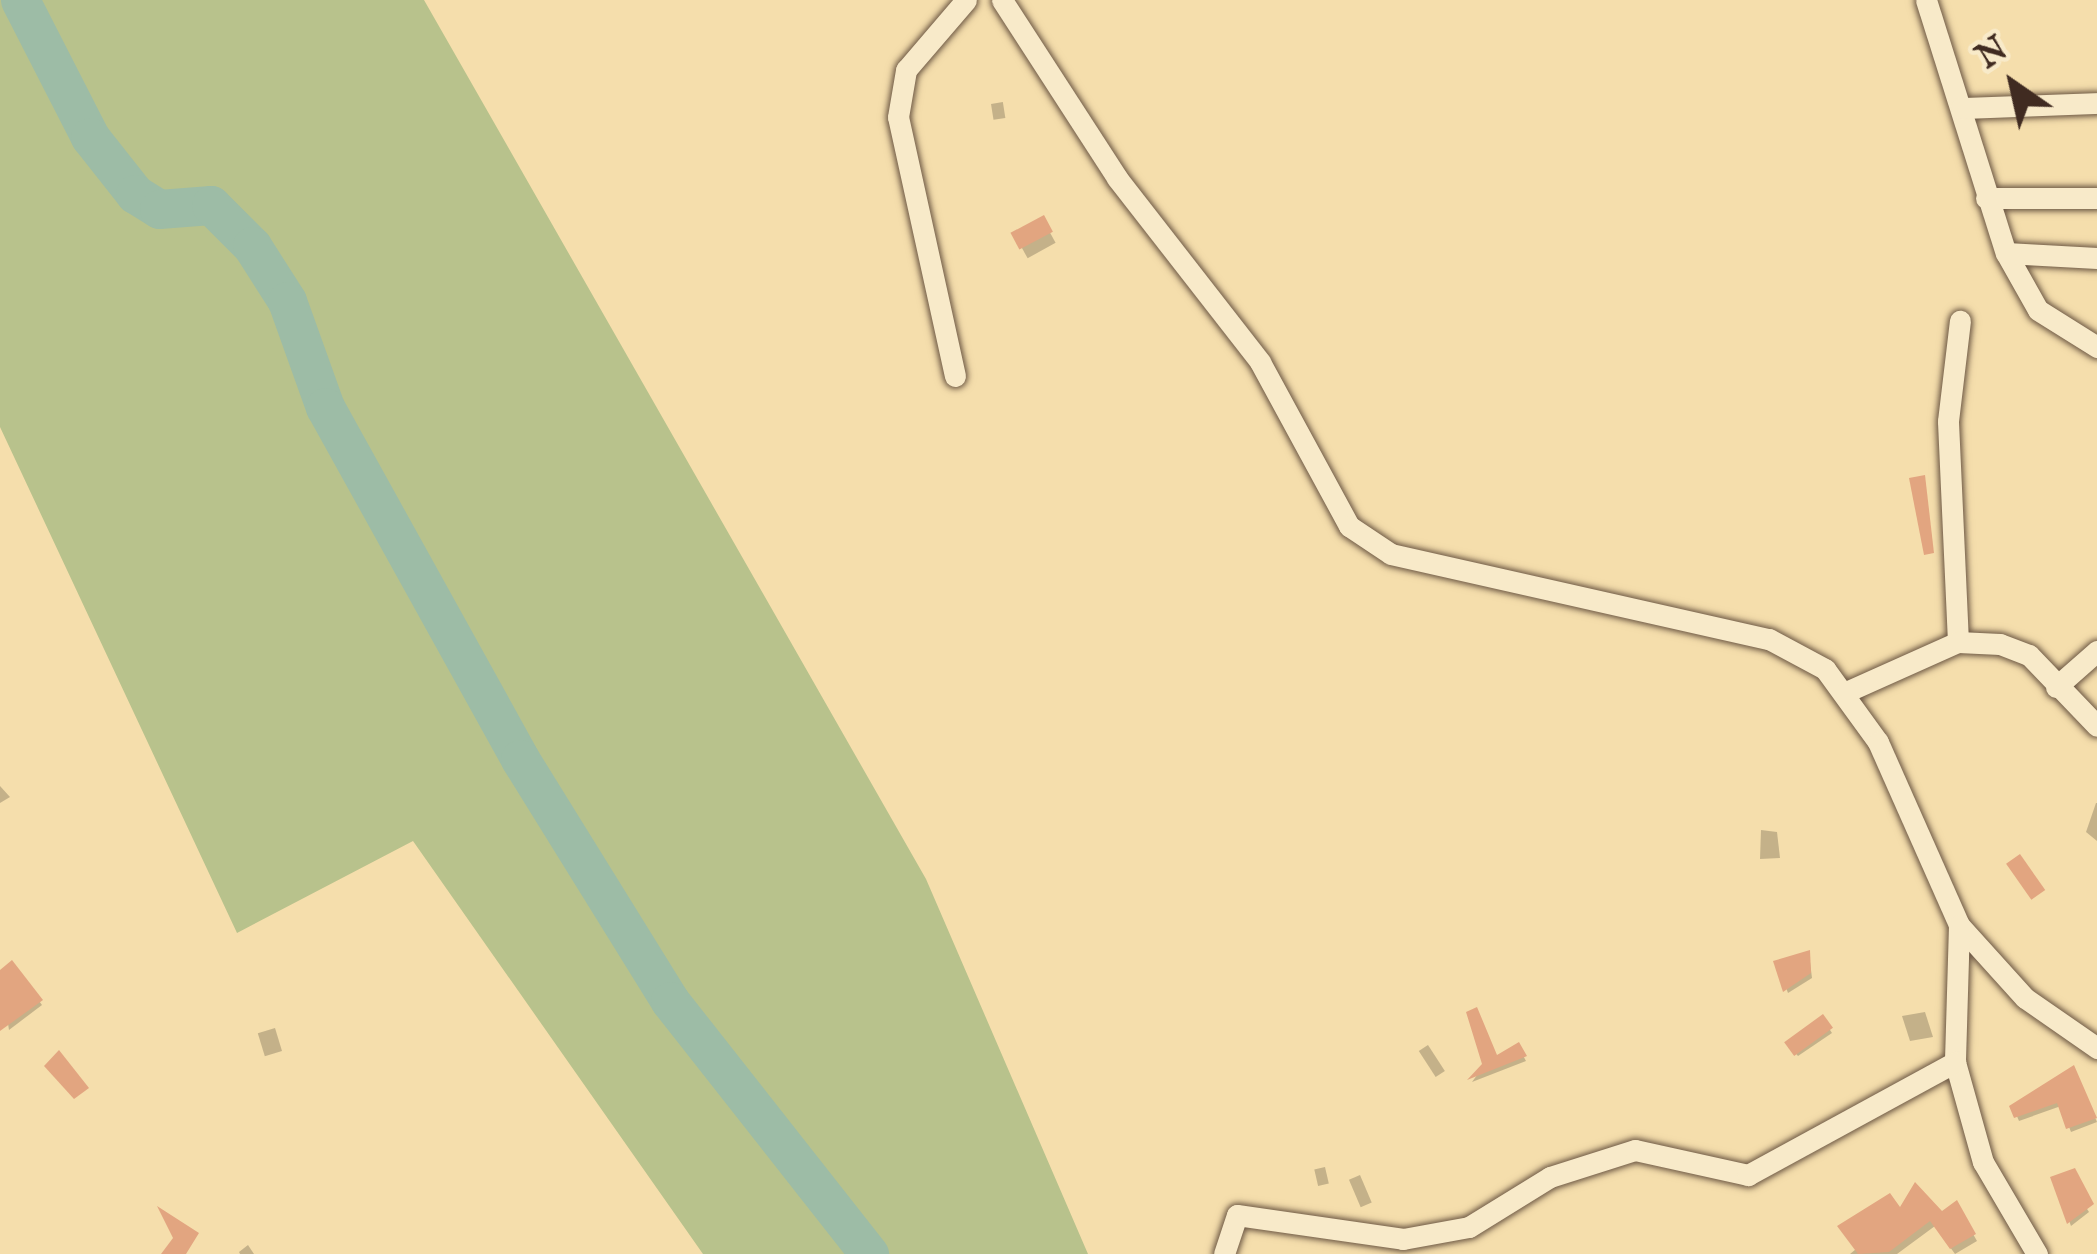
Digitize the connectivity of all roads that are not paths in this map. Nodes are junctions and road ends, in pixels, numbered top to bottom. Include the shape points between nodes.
1 (966, 0) edge
2 (1002, 0) edge
3 (1926, 0) edge
4 (2097, 103) edge
5 (1961, 108) junction
6 (1987, 198) junction
7 (2097, 198) edge
8 (2006, 253) junction
9 (2097, 258) edge
10 (1960, 321) dead end
11 (2097, 347) edge
12 (955, 376) dead end
13 (1958, 642) junction
14 (2097, 651) edge
15 (2056, 687) junction
16 (1846, 692) junction
17 (2097, 726) edge
18 (1959, 925) junction
19 (2097, 1048) edge
20 (1955, 1062) junction
21 (1223, 1254) edge
22 (2037, 1254) edge

1 - 12 street via 906,70 898,103
2 - 16 street via 1117,178 1260,362 1330,502 1365,539 1769,639
3 - 5 street
4 - 5 street
5 - 6 street
6 - 7 street
6 - 8 street
8 - 9 street
8 - 11 street via 2038,310
10 - 13 street via 1948,421
13 - 15 street via 2016,647
13 - 16 street
14 - 15 street
15 - 17 street
16 - 18 street
18 - 19 street via 2025,998
18 - 20 street
20 - 21 street via 1748,1175 1635,1150 1550,1177 1468,1226 1403,1239 1237,1215
20 - 22 street via 1983,1162

